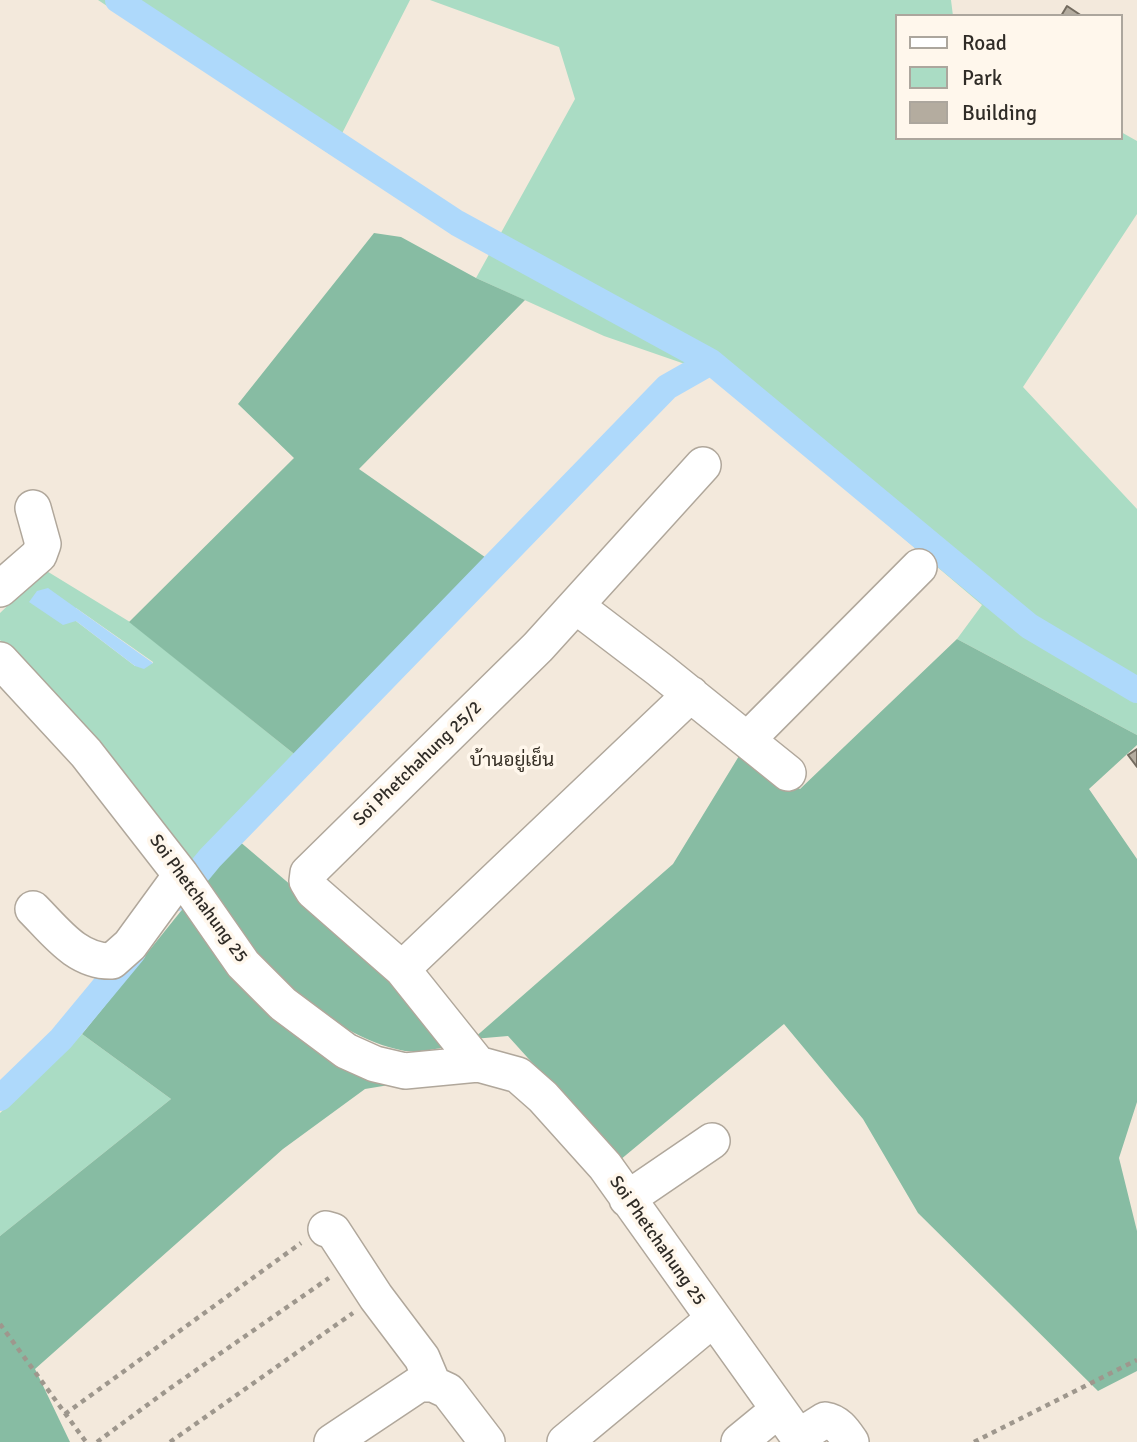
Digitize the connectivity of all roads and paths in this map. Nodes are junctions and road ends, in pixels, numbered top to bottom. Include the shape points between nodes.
1 (703, 465) dead end
2 (33, 508) dead end
3 (919, 567) dead end
4 (0, 589) edge
5 (576, 606) junction
6 (0, 660) edge
7 (691, 694) junction
8 (747, 740) junction
9 (788, 773) dead end
10 (181, 875) junction
11 (33, 909) dead end
12 (402, 969) junction
13 (478, 1064) junction
14 (712, 1141) dead end
15 (627, 1199) junction
16 (326, 1228) joint
17 (353, 1261) junction
18 (376, 1297) junction
19 (712, 1320) junction
20 (0, 1324) edge
21 (1137, 1360) edge
22 (433, 1384) junction
23 (778, 1410) junction
24 (65, 1414) junction
25 (800, 1440) edge
26 (86, 1442) edge
27 (97, 1442) edge
28 (170, 1442) edge
29 (332, 1442) edge
30 (487, 1442) edge
31 (565, 1442) edge
32 (739, 1442) edge
33 (851, 1442) edge
34 (974, 1442) edge

1 - 5 street, Soi Phetchahung 25/2
2 - 4 street via 43,544 39,555
3 - 8 street
5 - 7 street
5 - 12 street, Soi Phetchahung 25/2 via 308,873 313,891
6 - 10 street, Soi Phetchahung 25 via 86,753
7 - 8 street
7 - 12 street
8 - 9 street
10 - 11 street via 130,945 112,961 96,961 73,949
10 - 13 street, Soi Phetchahung 25 via 243,964 283,1004 346,1051 405,1070
12 - 13 street, Soi Phetchahung 25/2
13 - 15 street, Soi Phetchahung 25 via 518,1075 543,1097
14 - 15 street
15 - 19 street, Soi Phetchahung 25
16 - 17 street via 333,1231
16 - 24 path
17 - 18 street
17 - 27 path
18 - 22 street via 422,1359
18 - 28 path
19 - 23 street, Soi Phetchahung 25
19 - 31 street
20 - 24 path
21 - 34 path
22 - 29 street via 419,1384
22 - 30 street via 448,1391
23 - 25 street, Soi Phetchahung 25
23 - 32 street
24 - 26 path
25 - 33 street via 825,1420 841,1427

